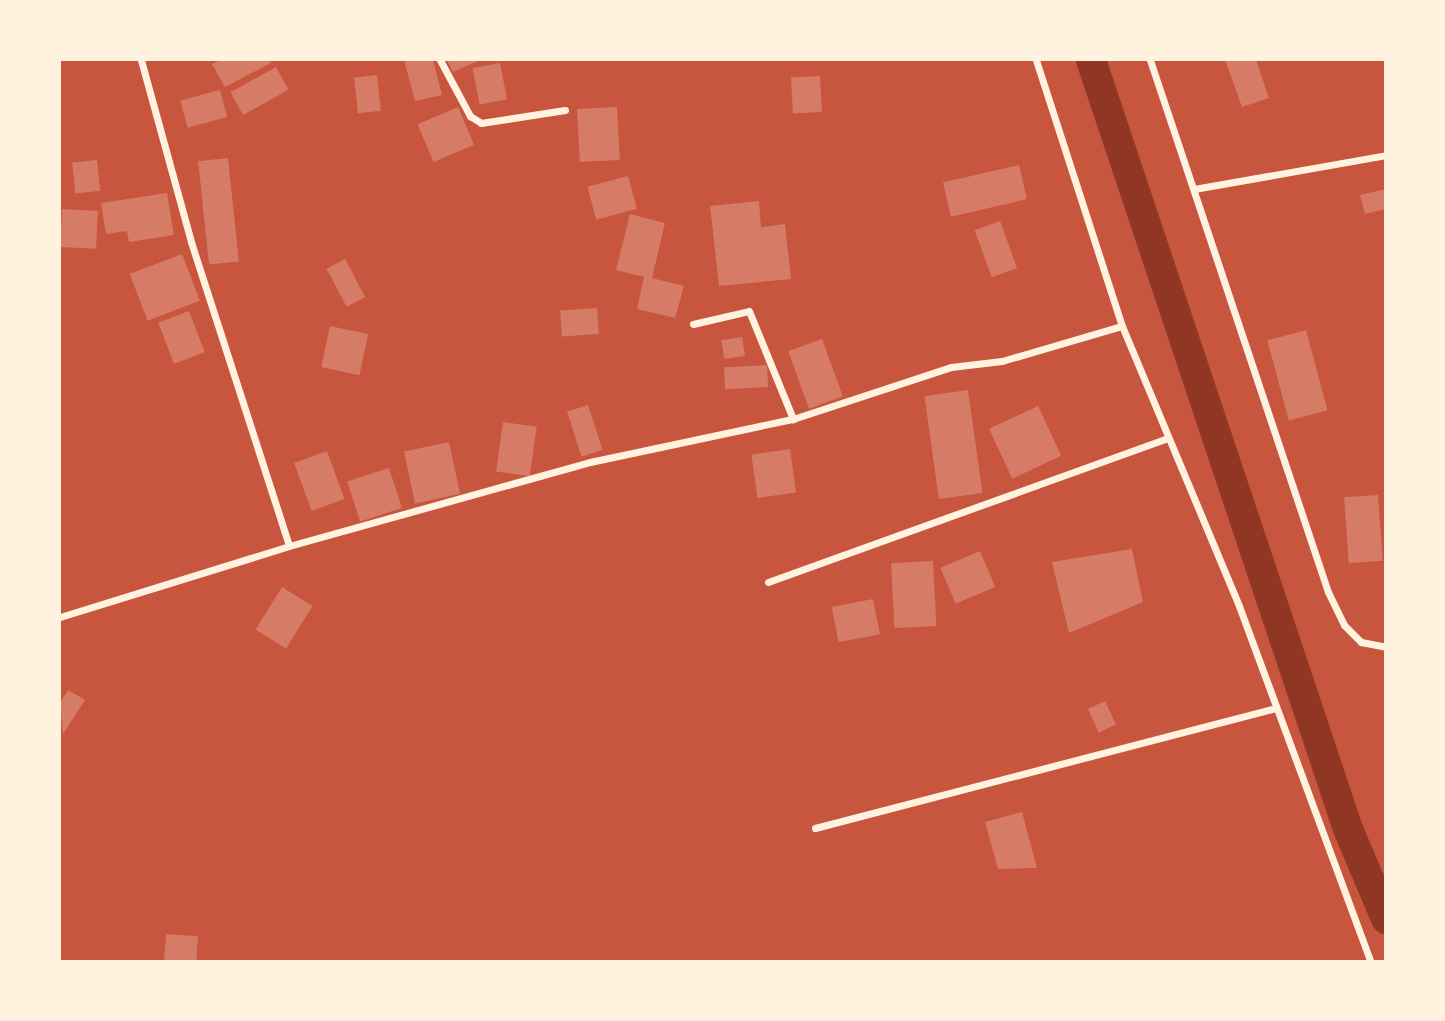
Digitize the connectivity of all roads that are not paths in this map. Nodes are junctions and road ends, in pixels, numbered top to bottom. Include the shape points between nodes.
1 (141, 60) edge
2 (440, 60) edge
3 (1036, 60) edge
4 (1150, 60) edge
5 (565, 110) dead end
6 (1385, 155) edge
7 (1194, 189) junction
8 (693, 324) dead end
9 (1122, 326) junction
10 (793, 419) junction
11 (1168, 438) junction
12 (289, 545) junction
13 (768, 582) dead end
14 (60, 617) edge
15 (1385, 647) edge
16 (1276, 708) junction
17 (816, 828) dead end
18 (1371, 961) edge

1 - 12 street via 191,242
2 - 5 street via 470,116 481,123
3 - 9 street
4 - 7 street
6 - 7 street
7 - 15 street via 1328,592 1344,625 1361,642
8 - 10 street via 749,311
9 - 10 street via 1002,361 951,367
9 - 11 street
10 - 12 street via 590,462
11 - 13 street
11 - 16 street
12 - 14 street
16 - 17 street
16 - 18 street

